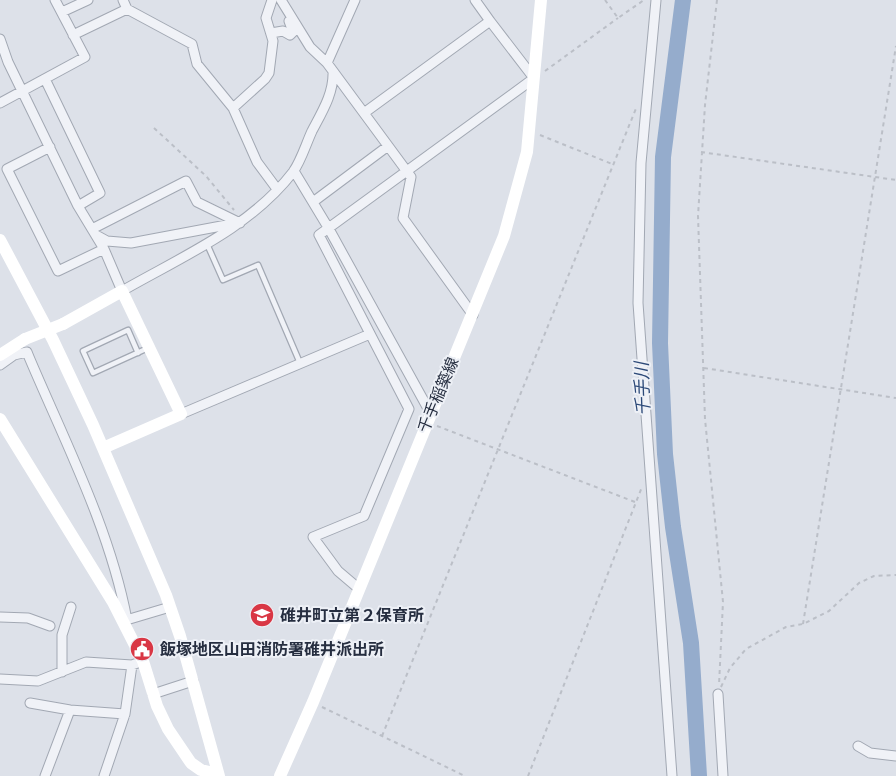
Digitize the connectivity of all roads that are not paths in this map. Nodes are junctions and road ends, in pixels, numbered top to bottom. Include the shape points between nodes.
1 (55, 0) edge
2 (88, 0) edge
3 (123, 0) edge
4 (272, 0) edge
5 (281, 0) edge
6 (355, 0) edge
7 (475, 0) edge
8 (541, 0) edge
9 (656, 0) edge
10 (127, 9) junction
11 (288, 9) junction
12 (62, 12) junction
13 (490, 21) junction
14 (271, 33) junction
15 (74, 35) junction
16 (0, 39) edge
17 (327, 63) junction
18 (333, 71) junction
19 (533, 78) junction
20 (45, 79) junction
21 (22, 91) junction
22 (0, 103) edge
23 (233, 108) junction
24 (364, 114) junction
25 (388, 146) junction
26 (50, 147) junction
27 (294, 171) junction
28 (407, 172) junction
29 (277, 189) junction
30 (313, 202) junction
31 (78, 206) junction
32 (242, 222) junction
33 (329, 229) junction
34 (93, 232) junction
35 (0, 240) edge
36 (206, 242) junction
37 (104, 249) junction
38 (122, 291) junction
39 (473, 315) junction
40 (370, 334) junction
41 (144, 350) junction
42 (0, 355) edge
43 (300, 364) junction
44 (0, 365) edge
45 (181, 414) junction
46 (429, 418) junction
47 (0, 419) edge
48 (103, 448) junction
49 (358, 588) junction
50 (71, 607) dead end
51 (170, 607) junction
52 (0, 616) edge
53 (125, 621) junction
54 (50, 626) dead end
55 (137, 663) junction
56 (62, 672) junction
57 (0, 679) edge
58 (193, 681) junction
59 (153, 694) junction
60 (718, 694) road end
61 (30, 703) dead end
62 (70, 710) junction
63 (125, 714) junction
64 (858, 746) dead end
65 (896, 756) edge
66 (219, 775) edge
67 (45, 776) edge
68 (104, 776) edge
69 (280, 776) edge
70 (672, 776) edge
71 (723, 776) edge

1 - 12 street
2 - 12 street
3 - 10 street
4 - 14 street via 266,18
5 - 11 street
6 - 17 street
7 - 13 street
8 - 19 street, 千手稲築線
9 - 70 street via 641,163 638,304
10 - 15 street
10 - 23 street via 192,44 197,64
11 - 14 street via 286,16 294,32 290,35 283,31
11 - 17 street via 310,47
12 - 15 street
13 - 19 street
13 - 24 street
14 - 23 street via 273,48 269,73
15 - 20 street via 86,57
16 - 21 street
17 - 18 street
18 - 24 street
18 - 27 street via 330,95
19 - 28 street
19 - 39 street, 千手稲築線 via 527,152 504,236
20 - 21 street
20 - 31 street via 100,193
21 - 22 street
21 - 26 street
23 - 29 street via 257,162
24 - 25 street
25 - 28 street
25 - 30 street
26 - 31 street
26 - 37 street via 7,169 58,271
27 - 29 street
27 - 30 street
28 - 33 street
28 - 39 street via 411,177 403,218
29 - 32 street
30 - 33 street
31 - 34 street
32 - 34 street via 131,243 107,241
32 - 34 street via 197,202 186,182
32 - 36 street
33 - 40 street via 319,235
33 - 46 street
34 - 37 street
35 - 48 street
36 - 38 street
36 - 43 lane via 223,280 258,265
37 - 38 street
38 - 41 street
38 - 42 street, bridge via 63,324 25,339
39 - 46 street, 千手稲築線
40 - 43 street
40 - 49 street via 410,409 364,516 313,537 338,571
41 - 41 lane via 93,372 83,351 128,330
41 - 45 street
43 - 45 street
44 - 53 street via 27,352 92,507 122,594
45 - 48 street
46 - 49 street, 千手稲築線
47 - 53 street
48 - 51 street
49 - 69 street, 千手稲築線
50 - 56 street via 62,635
51 - 53 street
51 - 58 street
52 - 54 street via 28,618
53 - 55 street
55 - 56 street via 86,662
55 - 59 street
55 - 63 street
56 - 57 street via 38,681
58 - 59 street
58 - 66 street
59 - 66 street via 168,729 191,764
60 - 71 street
61 - 62 street
62 - 63 street
62 - 67 street
63 - 68 street
64 - 65 street via 870,753

